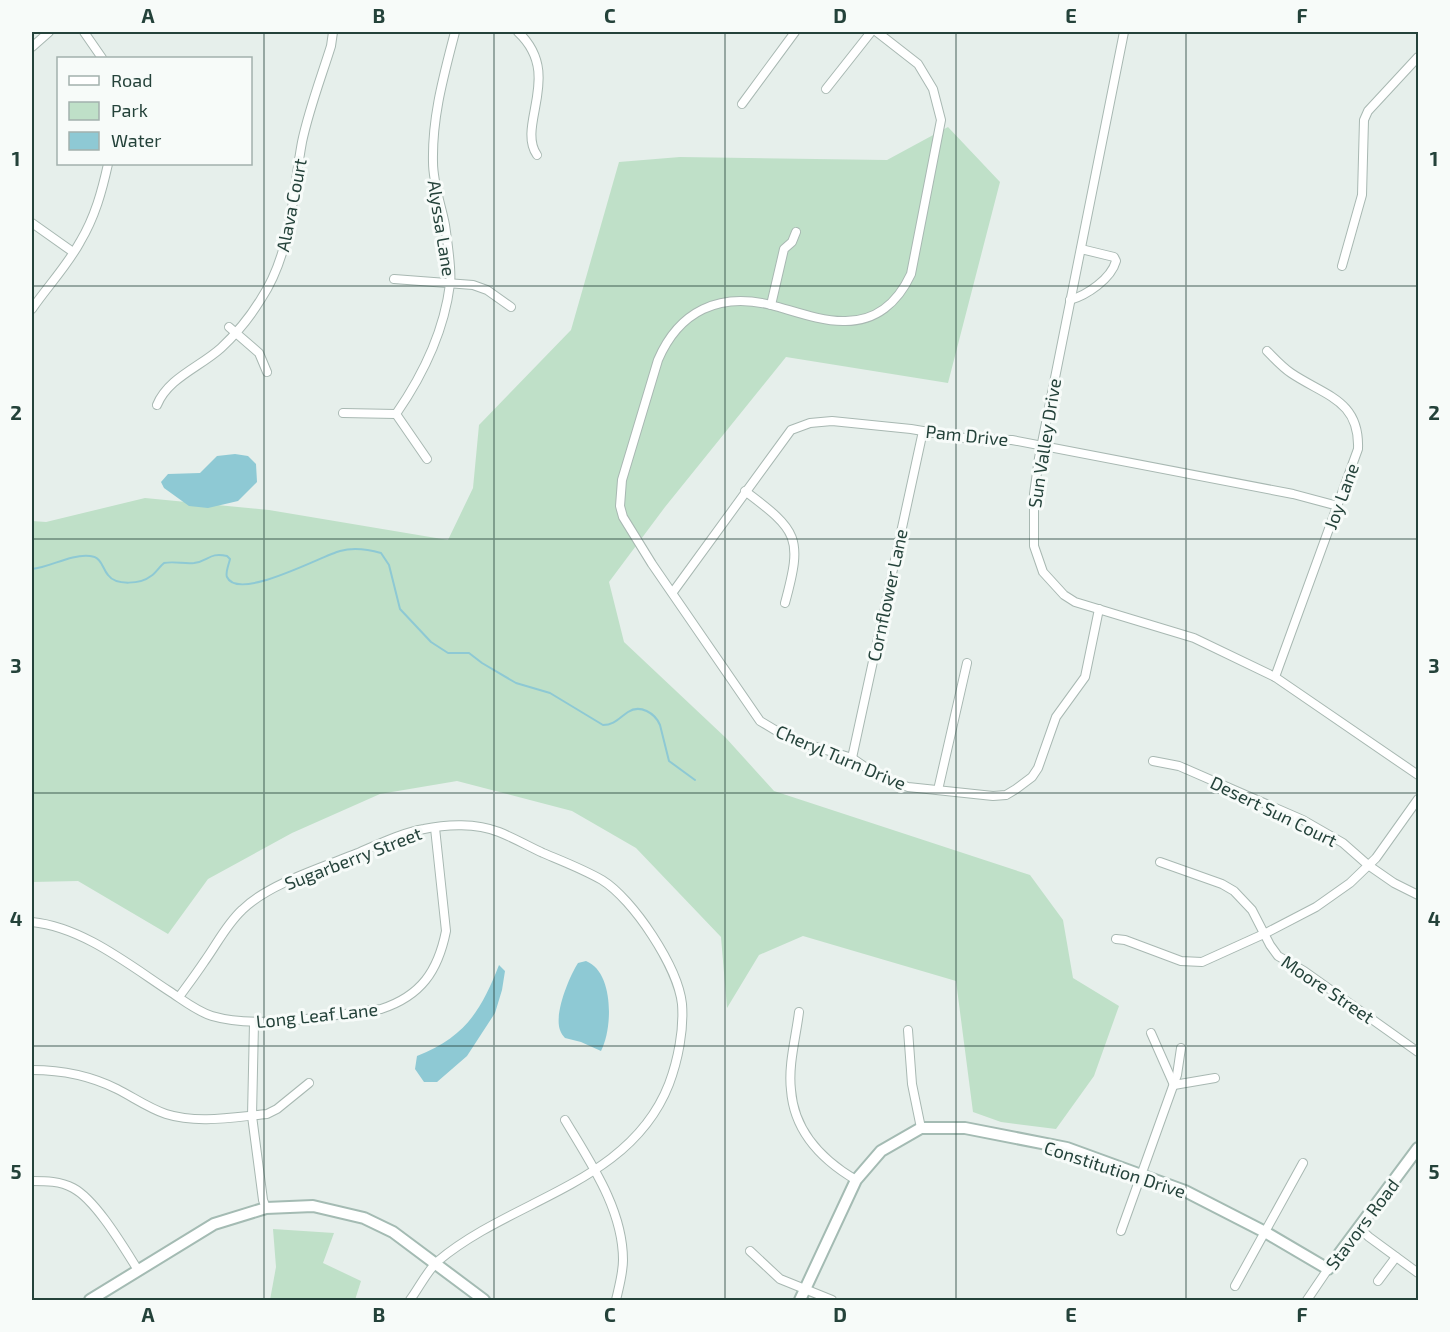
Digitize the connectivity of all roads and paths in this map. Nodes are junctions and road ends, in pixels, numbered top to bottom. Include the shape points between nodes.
1 (49, 32) edge
2 (84, 32) edge
3 (333, 32) edge
4 (456, 32) edge
5 (518, 32) edge
6 (795, 32) edge
7 (871, 32) edge
8 (877, 32) edge
9 (1124, 32) edge
10 (32, 47) edge
11 (101, 57) edge
12 (1419, 57) edge
13 (826, 89) dead end
14 (742, 104) dead end
15 (537, 155) dead end
16 (108, 165) edge
17 (32, 223) edge
18 (796, 232) dead end
19 (1081, 249) junction
20 (73, 252) junction
21 (1342, 266) dead end
22 (394, 279) dead end
23 (451, 283) junction
24 (1070, 300) junction
25 (771, 305) junction
26 (512, 307) dead end
27 (32, 309) edge
28 (229, 327) dead end
29 (236, 332) junction
30 (1267, 351) dead end
31 (267, 372) dead end
32 (157, 405) dead end
33 (343, 413) dead end
34 (396, 414) junction
35 (923, 431) junction
36 (1042, 446) junction
37 (427, 459) dead end
38 (746, 491) junction
39 (1338, 506) junction
40 (673, 592) junction
41 (785, 603) dead end
42 (1100, 609) junction
43 (968, 663) dead end
44 (1275, 677) junction
45 (852, 758) junction
46 (1153, 761) dead end
47 (1419, 775) edge
48 (938, 790) junction
49 (1419, 799) edge
50 (435, 828) junction
51 (1160, 862) dead end
52 (1368, 865) junction
53 (1419, 895) edge
54 (32, 922) edge
55 (1266, 933) junction
56 (1116, 939) dead end
57 (179, 997) junction
58 (799, 1012) dead end
59 (254, 1023) junction
60 (908, 1030) dead end
61 (1151, 1033) dead end
62 (1181, 1048) dead end
63 (1419, 1052) edge
64 (32, 1070) edge
65 (1215, 1077) dead end
66 (309, 1083) dead end
67 (1173, 1085) junction
68 (252, 1116) junction
69 (565, 1120) dead end
70 (921, 1128) junction
71 (1419, 1148) edge
72 (1303, 1164) dead end
73 (594, 1170) junction
74 (1142, 1175) junction
75 (856, 1180) junction
76 (32, 1181) edge
77 (266, 1208) junction
78 (1359, 1227) junction
79 (1121, 1231) dead end
80 (1265, 1232) junction
81 (750, 1251) dead end
82 (1396, 1257) junction
83 (436, 1263) junction
84 (1328, 1269) junction
85 (138, 1270) junction
86 (1419, 1274) edge
87 (1378, 1281) dead end
88 (1235, 1286) dead end
89 (805, 1289) junction
90 (90, 1300) edge
91 (410, 1300) edge
92 (484, 1300) edge
93 (616, 1300) edge
94 (800, 1300) edge
95 (832, 1300) edge
96 (1307, 1300) edge

1 - 10 street
2 - 11 street
3 - 29 street, Alava Court via 303,141 286,245 265,292
4 - 23 street, Alyssa Lane via 437,100 433,132 434,177
5 - 15 street via 530,45 538,71 539,93 531,140
6 - 14 street
7 - 13 street
8 - 25 street, Cheryl Turn Drive via 918,64 933,89 941,120 911,274 903,292 880,312 856,320 842,321
9 - 19 street, Sun Valley Drive
12 - 21 street via 1364,120 1362,195
16 - 20 street via 92,220
17 - 20 street
18 - 25 street via 784,249
19 - 24 street, Sun Valley Drive
19 - 24 street via 1114,257 1116,261 1112,271 1090,291
20 - 27 street
22 - 23 street
23 - 26 street via 487,290
23 - 34 street, Alyssa Lane via 433,348
24 - 36 street, Sun Valley Drive
25 - 40 street, Cheryl Turn Drive via 739,302 709,307 683,321 665,343 622,480 620,506 627,524
28 - 29 street
29 - 31 street via 260,353
29 - 32 street, Alava Court via 220,349 168,387
30 - 39 street, Joy Lane via 1290,372 1341,404 1354,418 1359,433 1358,449
33 - 34 street
34 - 37 street
35 - 36 street, Pam Drive
35 - 38 street, Pam Drive via 832,421 810,423 791,430
35 - 45 street, Cornflower Lane
36 - 39 street, Pam Drive
36 - 42 street, Sun Valley Drive via 1034,494 1037,559 1050,582 1064,595
38 - 40 street, Pam Drive
38 - 41 street via 781,518 790,531 794,569
39 - 44 street, Joy Lane
40 - 45 street, Cheryl Turn Drive via 760,721 790,739
42 - 44 street, Sun Valley Drive via 1194,638
42 - 48 street, Cheryl Turn Drive via 1085,677 1056,717 1032,777 1006,795
43 - 48 street
44 - 47 street, Sun Valley Drive
45 - 48 street, Cheryl Turn Drive via 881,778 908,787
46 - 52 street, Desert Sun Court via 1179,766 1303,820 1343,843
49 - 52 street
50 - 57 street, Sugarberry Street via 398,837 309,873 244,907 228,924
50 - 59 street, Long Leaf Lane via 446,931 438,962 419,988 381,1009
50 - 73 street, Sugarberry Street via 460,825 496,831 603,881 638,914 670,967 682,1003 680,1044 670,1082 659,1106 632,1141
51 - 55 street, Moore Street via 1234,891
52 - 53 street, Desert Sun Court
52 - 55 street via 1333,896
54 - 57 street, Long Leaf Lane via 81,936
55 - 56 street via 1207,961 1194,963
55 - 63 street, Moore Street via 1278,956
57 - 59 street, Long Leaf Lane via 213,1016
58 - 75 street via 790,1089 793,1106 801,1128 815,1148
59 - 68 street
60 - 70 street via 912,1084
61 - 67 street
62 - 67 street
64 - 68 street via 84,1077 116,1088 166,1114 187,1119
65 - 67 street
66 - 68 street via 276,1110
67 - 74 street
68 - 77 street
69 - 73 street
70 - 74 street, Constitution Drive via 965,1128 1067,1148
70 - 75 street, Constitution Drive via 880,1151
71 - 78 street, Stavors Road
72 - 80 street
73 - 83 street, Sugarberry Street via 466,1240
73 - 93 street via 621,1233 623,1262
74 - 79 street
74 - 80 street, Constitution Drive via 1194,1195
75 - 89 street, Constitution Drive
76 - 85 street via 54,1181 75,1189 111,1229
77 - 83 street via 312,1206 364,1218 393,1232
77 - 85 street via 214,1224
78 - 82 street
78 - 84 street, Stavors Road
80 - 84 street, Constitution Drive
80 - 88 street
81 - 89 street via 780,1279
82 - 86 street
82 - 87 street
83 - 91 street, Sugarberry Street
83 - 92 street
84 - 96 street, Stavors Road
85 - 90 street
89 - 94 street, Constitution Drive
89 - 95 street

